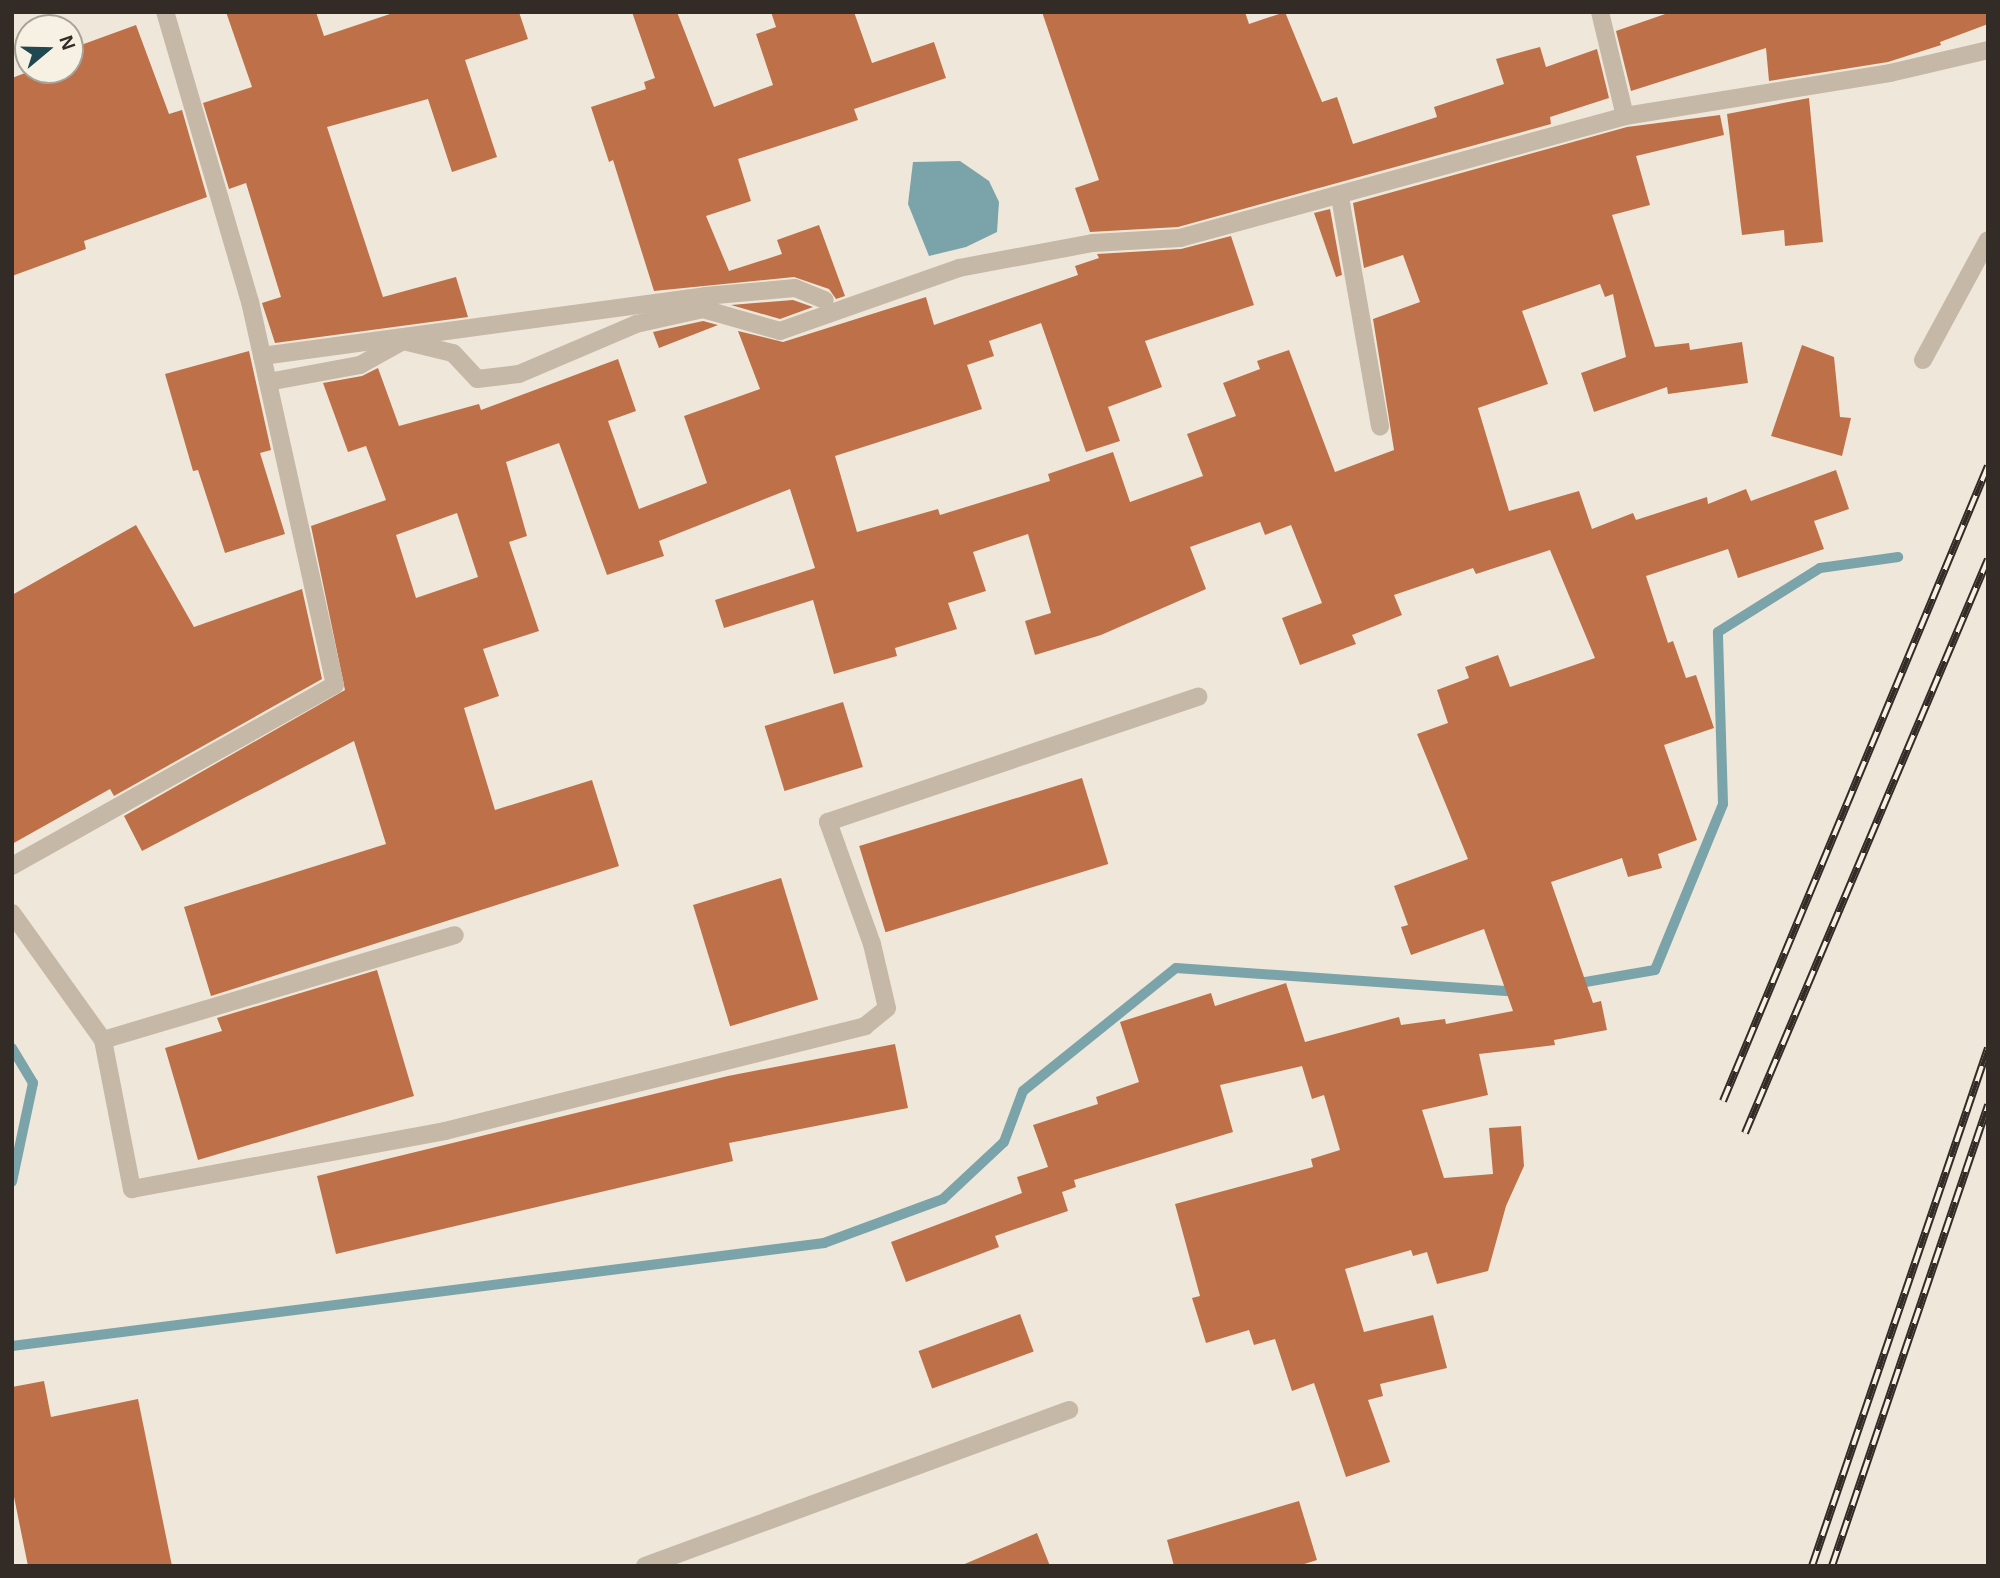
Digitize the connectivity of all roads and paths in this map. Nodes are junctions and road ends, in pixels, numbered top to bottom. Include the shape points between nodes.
1 (165, 12) edge
2 (1601, 12) edge
3 (1988, 51) edge
4 (1625, 116) junction
5 (1340, 197) junction
6 (1988, 240) edge
7 (825, 300) dead end
8 (262, 356) junction
9 (1923, 360) dead end
10 (268, 382) junction
11 (1380, 427) dead end
12 (1198, 697) dead end
13 (12, 866) edge
14 (12, 914) edge
15 (455, 935) dead end
16 (103, 1040) junction
17 (1069, 1410) dead end
18 (645, 1566) edge

1 - 8 street
2 - 4 street
3 - 4 street via 1890,73
4 - 5 street
5 - 10 street via 1180,238 1093,243 958,268 780,331 703,309 636,324 519,374 477,379 453,353 403,341 360,365
5 - 11 street
6 - 9 street
7 - 8 street via 795,288 705,296
8 - 10 street
10 - 13 street via 335,685
12 - 16 street via 828,822 872,944 887,1008 865,1026 445,1131 132,1189
14 - 16 street
15 - 16 street
17 - 18 street

